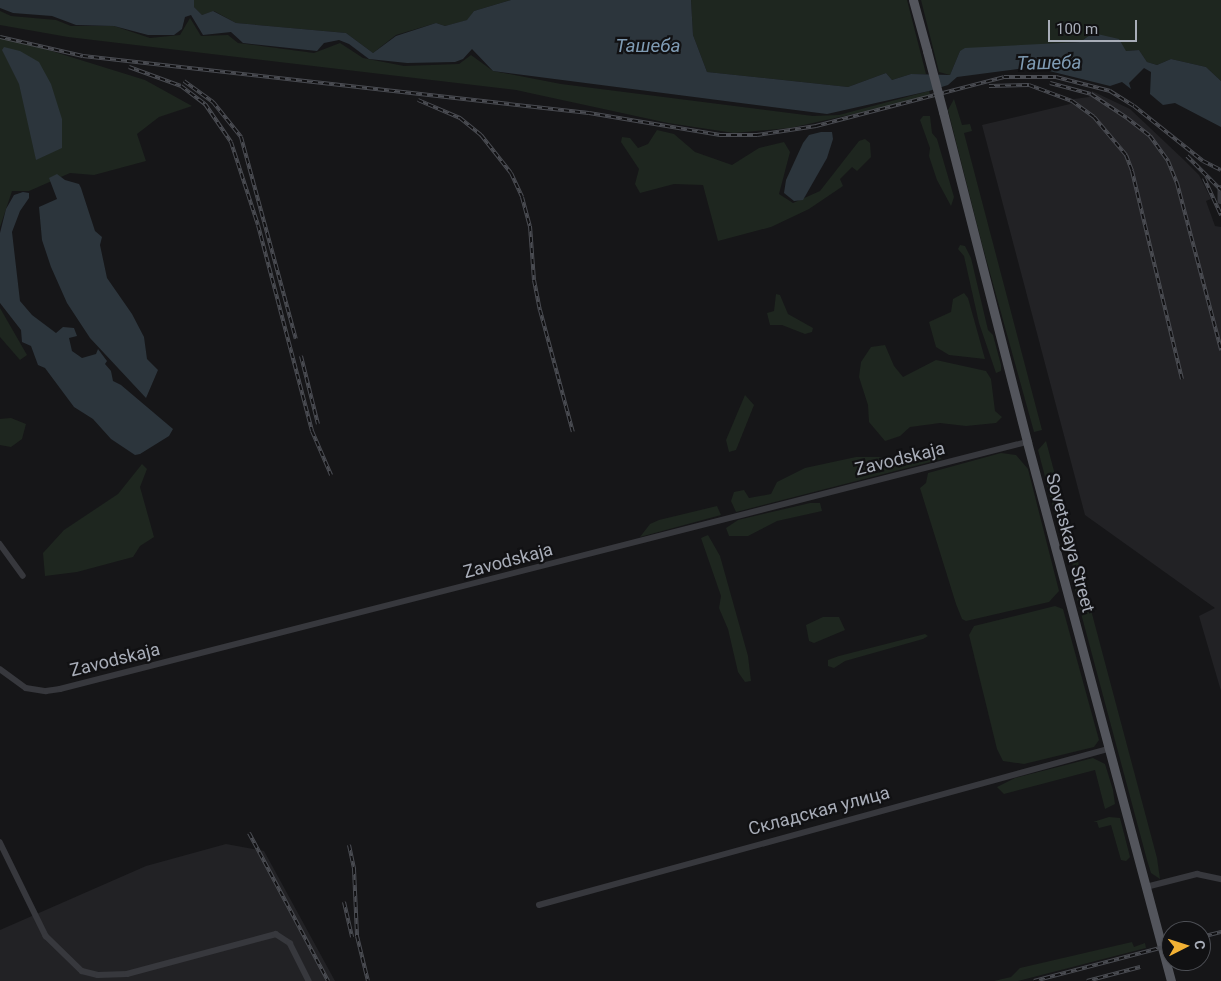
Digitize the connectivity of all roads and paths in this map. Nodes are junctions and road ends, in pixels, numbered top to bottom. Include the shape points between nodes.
1 (913, 0) edge
2 (1221, 188) edge
3 (1221, 201) edge
4 (1027, 442) junction
5 (0, 544) edge
6 (23, 576) dead end
7 (0, 669) edge
8 (1108, 748) junction
9 (0, 842) edge
10 (1221, 879) edge
11 (1146, 887) junction
12 (539, 905) dead end
13 (309, 981) edge
14 (1171, 981) edge

1 - 4 main road, Sovetskaya Street, bridge
2 - 3 street
4 - 7 street, Zavodskaja via 60,689 26,688
4 - 8 main road, Sovetskaya Street
5 - 6 street
8 - 11 main road, Sovetskaya Street
8 - 12 street, Складская улица
9 - 13 street via 46,936 82,971 98,975 127,974 276,934 290,943
10 - 11 street via 1197,874
11 - 14 main road, Sovetskaya Street

